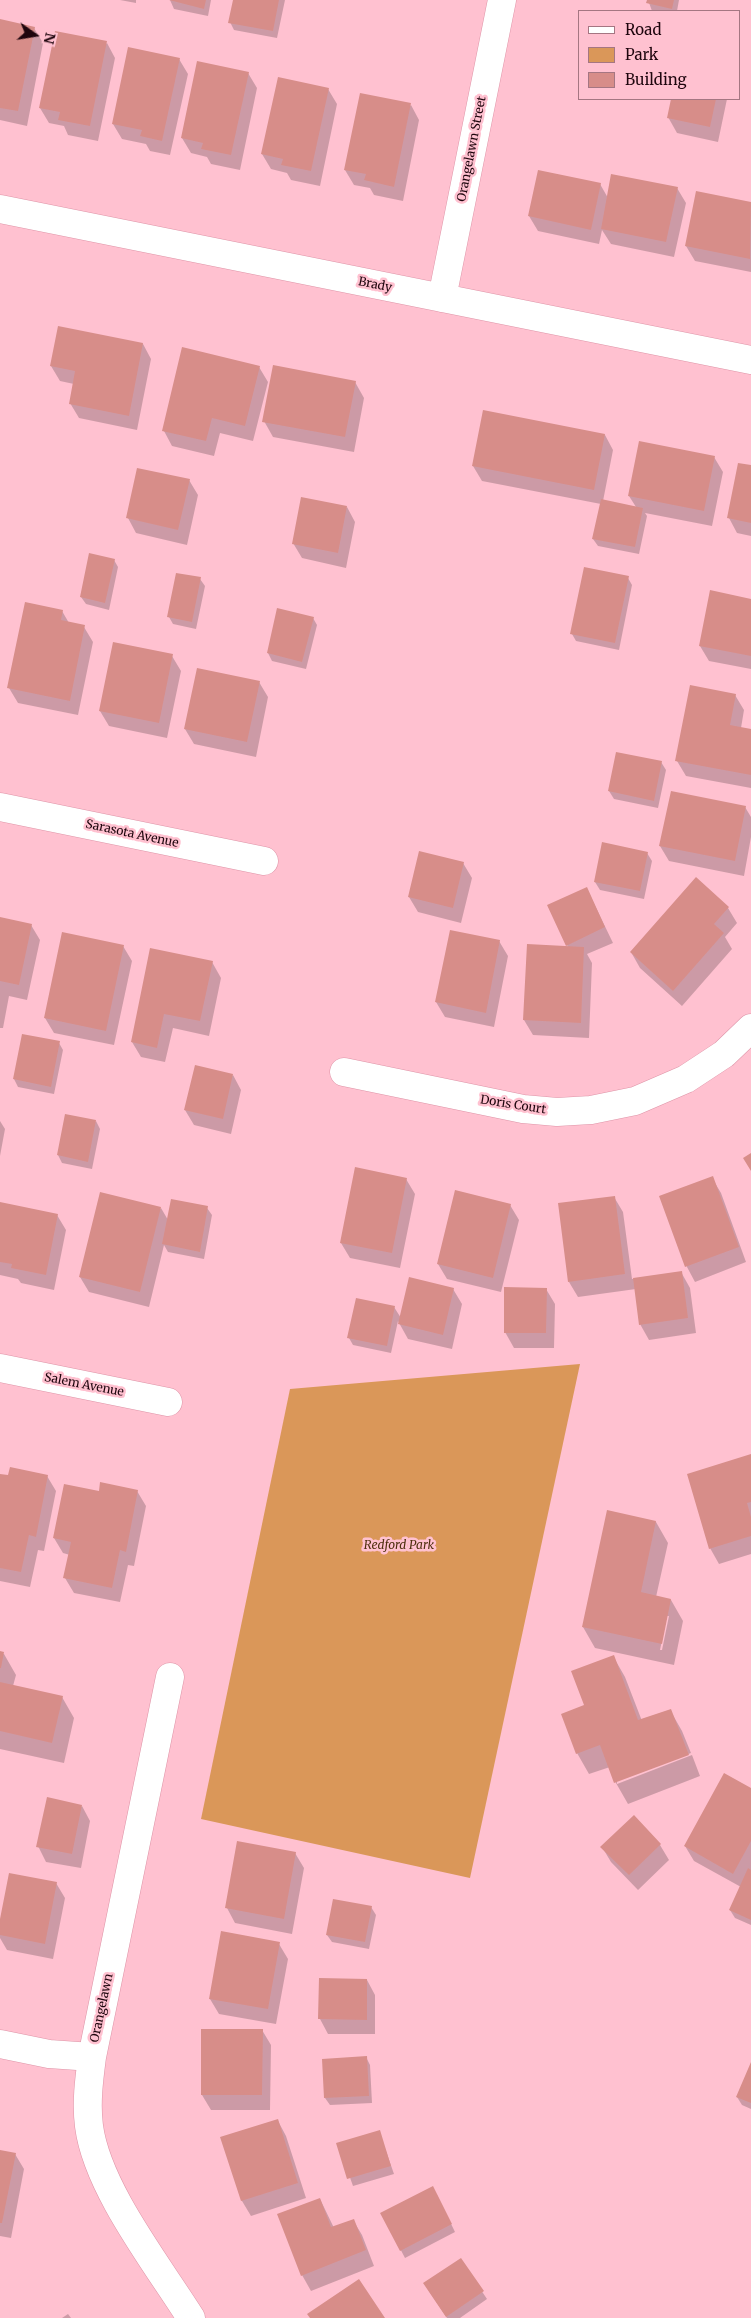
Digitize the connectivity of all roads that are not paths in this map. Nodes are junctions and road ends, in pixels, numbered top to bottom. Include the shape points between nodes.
1 (502, 0) edge
2 (0, 209) edge
3 (442, 298) junction
4 (751, 360) edge
5 (0, 806) edge
6 (264, 861) dead end
7 (751, 1028) edge
8 (344, 1072) dead end
9 (0, 1368) edge
10 (168, 1402) dead end
11 (170, 1678) dead end
12 (0, 2044) edge
13 (92, 2057) junction
14 (191, 2318) edge

1 - 3 street, Orangelawn Street
2 - 3 street, Brady
3 - 4 street, Brady
5 - 6 street, Sarasota Avenue
7 - 8 street, Doris Court via 724,1054 686,1079 635,1101 591,1110 523,1109
9 - 10 street, Salem Avenue
11 - 13 street, Orangelawn
12 - 13 street via 49,2054
13 - 14 street, Orangelawn via 88,2087 89,2126 99,2164 110,2191

